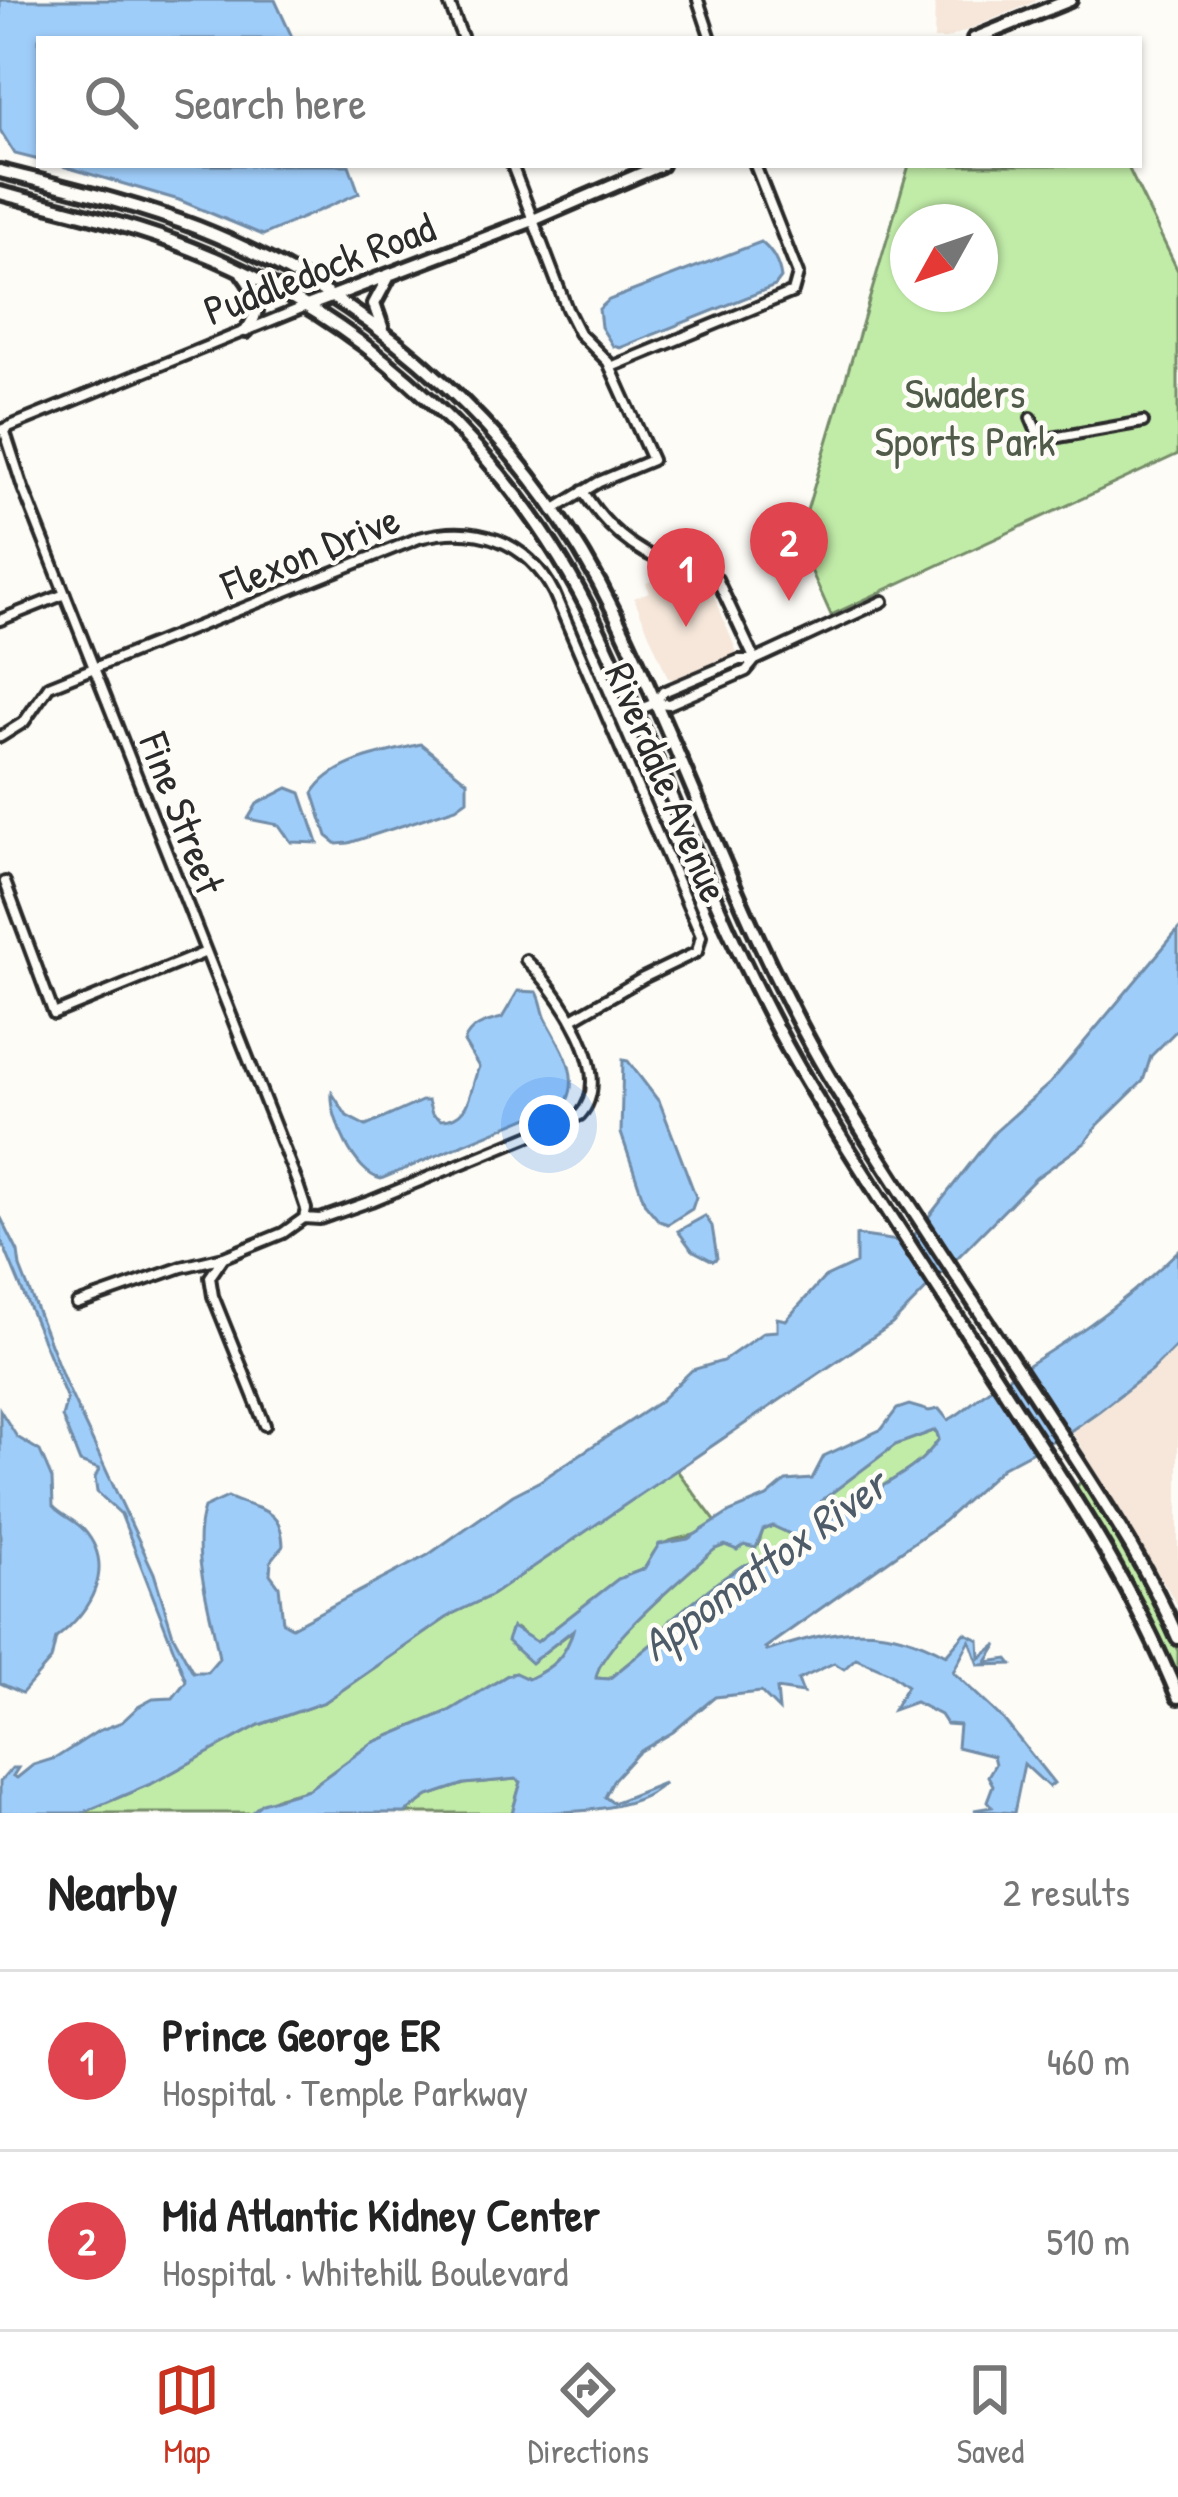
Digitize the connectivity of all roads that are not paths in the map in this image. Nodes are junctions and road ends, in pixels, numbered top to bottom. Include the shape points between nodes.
1 (448, 0) edge
2 (698, 0) edge
3 (1070, 0) edge
4 (462, 36) edge
5 (710, 36) edge
6 (981, 36) edge
7 (513, 168) edge
8 (654, 168) edge
9 (756, 168) edge
10 (0, 171) edge
11 (0, 193) edge
12 (533, 220) junction
13 (240, 271) junction
14 (389, 276) junction
15 (331, 296) junction
16 (307, 306) junction
17 (246, 331) junction
18 (387, 335) junction
19 (610, 367) junction
20 (1031, 418) dead end
21 (1143, 422) dead end
22 (2, 430) edge
23 (583, 491) junction
24 (554, 510) junction
25 (543, 574) joint
26 (66, 594) junction
27 (883, 601) dead end
28 (0, 620) edge
29 (755, 660) junction
30 (96, 670) junction
31 (655, 703) junction
32 (634, 712) junction
33 (0, 737) edge
34 (5, 882) dead end
35 (206, 952) junction
36 (526, 960) dead end
37 (572, 1019) junction
38 (304, 1218) junction
39 (224, 1257) junction
40 (77, 1304) dead end
41 (265, 1425) dead end
42 (1178, 1638) edge
43 (1178, 1697) edge

1 - 4 street
2 - 5 street
3 - 6 main road
7 - 12 street
8 - 12 main road, Puddledock Road
9 - 19 street via 798,274 793,292
10 - 15 main road via 191,225
11 - 13 main road via 140,230
12 - 14 main road, Puddledock Road
12 - 19 street via 580,333
13 - 16 main road
13 - 17 main road via 258,301
14 - 15 main road, Puddledock Road
14 - 18 main road via 374,304
15 - 16 main road, Puddledock Road
15 - 18 main road
16 - 17 street, Puddledock Road
16 - 32 main road via 423,394 501,476 582,596
17 - 22 street, Puddledock Road
18 - 24 main road via 481,420
19 - 23 street via 652,460
20 - 21 street via 1035,441
22 - 26 street, Fine Street
23 - 24 street
23 - 29 street via 653,558 718,579
24 - 31 main road via 602,586
25 - 30 street, Flexon Drive via 491,536 437,533
25 - 37 street, Riverdale Avenue via 702,942 698,952
26 - 28 street
26 - 30 street, Fine Street
27 - 29 street
29 - 31 street via 663,692
30 - 33 street, Flexon Drive via 49,686 24,722
30 - 35 street, Fine Street
31 - 32 street
31 - 42 main road via 780,986 830,1078 1137,1556
32 - 43 main road via 766,1009 1135,1600
34 - 35 street via 54,1014
35 - 38 street, Fine Street
36 - 37 street
37 - 38 street via 592,1089 580,1115 370,1201
38 - 39 street
39 - 40 street
39 - 41 street via 210,1276 213,1296

